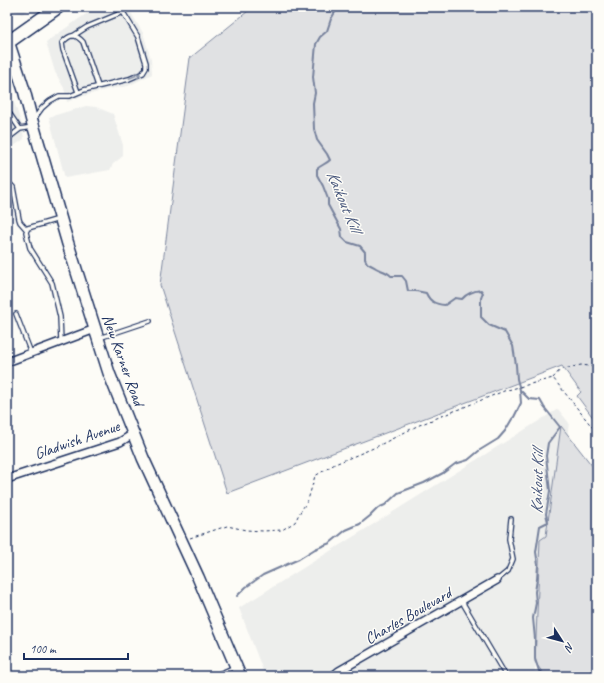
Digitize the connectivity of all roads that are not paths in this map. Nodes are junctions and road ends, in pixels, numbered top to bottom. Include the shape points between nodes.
1 (58, 7) edge
2 (120, 7) edge
3 (123, 12) junction
4 (73, 36) junction
5 (8, 41) edge
6 (98, 86) junction
7 (78, 92) junction
8 (7, 110) edge
9 (33, 124) junction
10 (20, 129) junction
11 (7, 139) edge
12 (7, 182) edge
13 (61, 219) junction
14 (27, 230) junction
15 (16, 314) dead end
16 (150, 320) dead end
17 (96, 334) junction
18 (61, 342) junction
19 (30, 352) junction
20 (7, 362) edge
21 (133, 434) junction
22 (7, 479) edge
23 (511, 519) dead end
24 (497, 580) joint
25 (463, 601) junction
26 (238, 672) edge
27 (214, 676) edge
28 (333, 676) edge
29 (506, 676) edge

1 - 5 main road
2 - 3 lane
3 - 4 lane via 87,27
6 -> 3 lane via 128,79 143,73 146,68 138,37
4 - 6 lane via 83,42
4 - 7 lane via 62,43
5 - 9 main road, New Karner Road
6 - 7 lane
7 - 9 lane via 70,96 59,96 50,101 42,108
8 - 10 lane
9 - 10 lane
9 - 13 main road, New Karner Road
10 - 11 lane
12 - 14 lane via 13,187 19,219
13 - 14 lane
13 - 17 main road, New Karner Road
14 - 18 lane via 30,248 52,283 60,317
15 - 19 lane
16 - 17 lane
17 - 18 street
17 - 21 main road, New Karner Road
18 - 19 street
19 - 20 street
21 - 22 street, Gladwish Avenue via 120,442
21 - 26 main road, New Karner Road via 213,610
23 - 24 lane via 509,539 513,559 508,572
24 - 25 street, Charles Boulevard
25 - 28 street, Charles Boulevard
25 - 29 lane
26 - 27 lane

